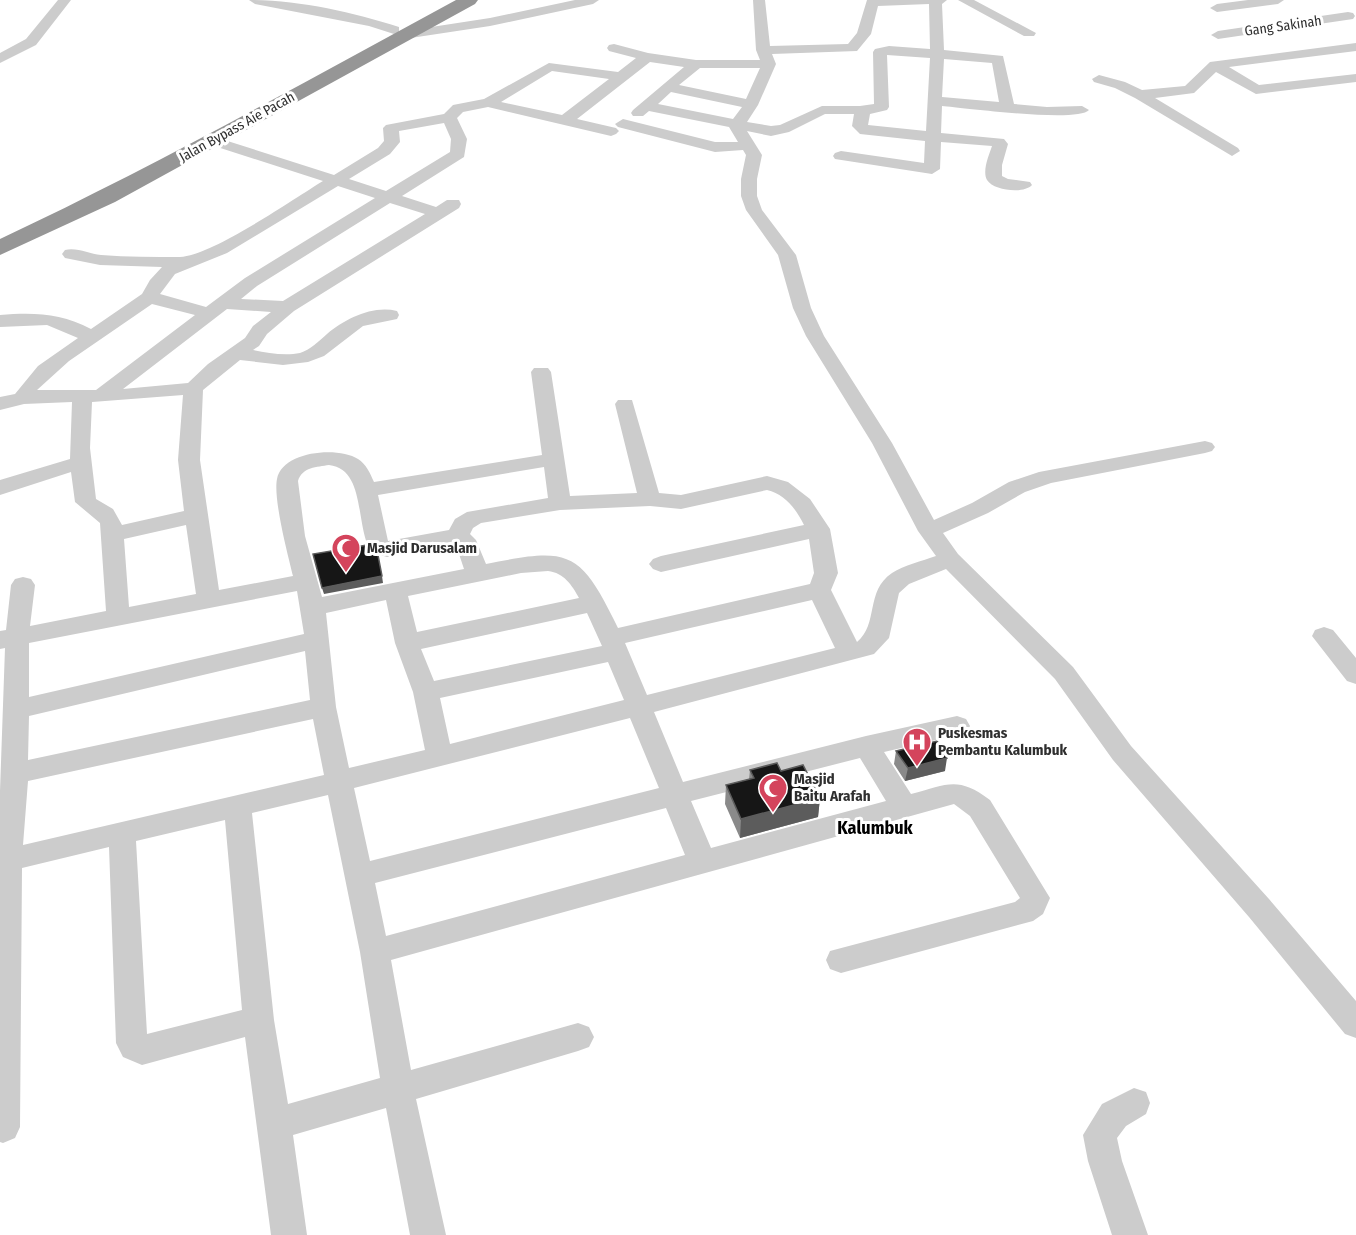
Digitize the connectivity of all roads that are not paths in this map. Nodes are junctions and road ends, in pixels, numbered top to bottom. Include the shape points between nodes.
1 (65, 0) edge
2 (255, 0) edge
3 (452, 0) edge
4 (470, 0) edge
5 (592, 0) edge
6 (759, 0) edge
7 (938, 0) edge
8 (964, 0) edge
9 (1278, 0) edge
10 (873, 1) edge
11 (1326, 4) dead end
12 (1217, 8) dead end
13 (1353, 19) edge
14 (399, 32) junction
15 (1029, 33) dead end
16 (1218, 35) dead end
17 (1356, 47) edge
18 (614, 48) dead end
19 (937, 53) junction
20 (647, 57) junction
21 (766, 57) junction
22 (0, 59) edge
23 (696, 64) junction
24 (1215, 65) junction
25 (620, 77) junction
26 (1356, 78) edge
27 (1099, 79) dead end
28 (667, 87) junction
29 (1140, 95) junction
30 (935, 101) junction
31 (488, 103) junction
32 (751, 105) junction
33 (646, 106) junction
34 (1007, 107) junction
35 (1082, 110) dead end
36 (859, 111) junction
37 (1047, 111) junction
38 (449, 118) junction
39 (567, 119) junction
40 (617, 128) junction
41 (1056, 129) dead end
42 (742, 135) junction
43 (934, 136) junction
44 (213, 141) junction
45 (596, 144) dead end
46 (1232, 151) dead end
47 (841, 156) dead end
48 (338, 181) junction
49 (1024, 185) dead end
50 (388, 198) junction
51 (0, 234) edge
52 (0, 248) edge
53 (71, 254) dead end
54 (185, 262) junction
55 (149, 297) junction
56 (222, 303) junction
57 (287, 307) junction
58 (207, 314) junction
59 (390, 315) dead end
60 (0, 321) edge
61 (91, 337) junction
62 (236, 353) junction
63 (541, 372) dead end
64 (193, 389) junction
65 (92, 396) junction
66 (23, 397) junction
67 (0, 404) edge
68 (625, 404) dead end
69 (1204, 447) dead end
70 (555, 459) junction
71 (80, 464) junction
72 (0, 488) edge
73 (365, 490) junction
74 (650, 499) junction
75 (560, 503) junction
76 (196, 516) junction
77 (819, 529) junction
78 (929, 531) junction
79 (111, 535) junction
80 (458, 537) junction
81 (950, 559) junction
82 (661, 564) dead end
83 (478, 575) junction
84 (307, 581) junction
85 (23, 585) dead end
86 (395, 590) junction
87 (819, 590) junction
88 (209, 600) junction
89 (594, 603) junction
90 (313, 607) junction
91 (118, 618) junction
92 (1324, 636) dead end
93 (9, 639) edge
94 (317, 640) junction
95 (408, 643) junction
96 (613, 645) junction
97 (850, 653) junction
98 (1356, 675) edge
99 (426, 692) junction
100 (323, 707) junction
101 (638, 707) junction
102 (16, 709) junction
103 (957, 726) dead end
104 (866, 746) junction
105 (439, 756) junction
106 (15, 773) junction
107 (337, 782) junction
108 (675, 796) junction
109 (237, 805) junction
110 (904, 808) junction
111 (122, 832) junction
112 (4, 861) edge
113 (702, 862) junction
114 (358, 876) junction
115 (375, 952) junction
116 (841, 960) dead end
117 (258, 1020) junction
118 (1356, 1024) edge
119 (578, 1038) dead end
120 (398, 1088) junction
121 (1134, 1103) dead end
122 (275, 1124) junction
123 (3, 1127) dead end
124 (289, 1235) edge
125 (428, 1235) edge
126 (1130, 1235) edge

1 - 22 street via 31,42
2 - 14 street
3 - 14 highway
4 - 14 highway, Jalan Bypass Aie Pacah
5 - 14 street via 490,22
6 - 21 street
7 - 10 street
7 - 19 street
8 - 15 street
9 - 12 street
10 - 21 street via 864,34 852,48
11 - 13 street
13 - 16 street, Gang Sakinah
14 - 44 highway, Jalan Bypass Aie Pacah
14 - 51 highway via 136,170
17 - 24 street
18 - 20 street
19 - 30 street
19 - 34 street via 998,59
19 - 36 street via 880,52 882,107
20 - 23 street
20 - 25 street
21 - 23 street
21 - 32 street
23 - 28 street
24 - 26 street via 1256,90
24 - 29 street via 1189,90
25 - 31 street via 549,67
25 - 39 street
27 - 29 street
28 - 32 street
28 - 33 street
29 - 46 street
30 - 34 street
30 - 43 street
31 - 38 street via 458,108
31 - 39 street
32 - 42 street
33 - 40 street
33 - 42 street
34 - 37 street
35 - 37 street
36 - 42 street via 822,110 777,131
36 - 43 street via 863,114 860,126 865,131
37 - 41 street
38 - 48 street via 391,128 389,147
38 - 50 street via 459,138 458,154
39 - 40 street
40 - 42 street via 727,148
40 - 45 street
42 - 78 street via 754,154 749,179 754,210 791,261 802,308 815,336 882,443
43 - 47 street via 932,169
43 - 49 street via 999,142 994,178 1004,184
44 - 48 street
44 - 52 highway, Jalan Bypass Aie Pacah
48 - 50 street
48 - 54 street via 221,249
50 - 56 street
50 - 57 street via 446,209
53 - 54 street via 100,260
54 - 55 street via 169,270
55 - 58 street
55 - 61 street
56 - 57 street
56 - 58 street
57 - 62 street
58 - 65 street
59 - 62 street via 355,321 316,353 303,358
60 - 61 street via 48,318
61 - 66 street via 39,377
62 - 64 street
63 - 70 street
64 - 65 street
64 - 76 street via 189,460
65 - 66 street
65 - 71 street via 78,430
66 - 67 street
68 - 74 street
69 - 78 street via 1047,477 1017,487
70 - 73 street
70 - 75 street
71 - 72 street
71 - 79 street via 86,502 108,518
73 - 80 street via 379,547
73 - 84 street via 359,470 346,461 311,461 297,466 288,475 294,536
74 - 75 street
74 - 77 street via 681,502 776,484 797,499
75 - 80 street via 475,517 463,524
76 - 79 street
76 - 88 street
77 - 82 street
77 - 87 street via 826,575
78 - 81 street
79 - 91 street
80 - 83 street via 465,540
81 - 97 street via 901,578 888,590 877,638
81 - 118 street via 1064,673 1122,753 1260,908
83 - 86 street
83 - 89 street via 551,563 579,576
84 - 88 street
84 - 90 street
85 - 93 street
86 - 90 street
86 - 95 street
87 - 96 street
87 - 97 street
88 - 91 street
89 - 95 street
89 - 96 street
90 - 94 street
91 - 93 street
92 - 98 street
93 - 102 street
94 - 100 street
94 - 102 street
95 - 99 street
96 - 99 street
96 - 101 street
97 - 101 street
99 - 105 street
100 - 106 street
100 - 107 street
101 - 105 street
101 - 108 street
102 - 106 street
103 - 104 street
104 - 108 street
104 - 110 street
105 - 107 street
106 - 112 street
107 - 109 street
107 - 114 street
108 - 113 street
108 - 114 street
109 - 111 street
109 - 117 street
110 - 113 street
110 - 116 street via 955,794 973,801 1035,898 1033,905 1023,912
111 - 112 street
111 - 117 street via 134,1047 142,1050
112 - 123 street
113 - 115 street
114 - 115 street
115 - 120 street
117 - 122 street
119 - 120 street
120 - 122 street
120 - 125 street
121 - 126 street via 1114,1115 1100,1135
122 - 124 street

